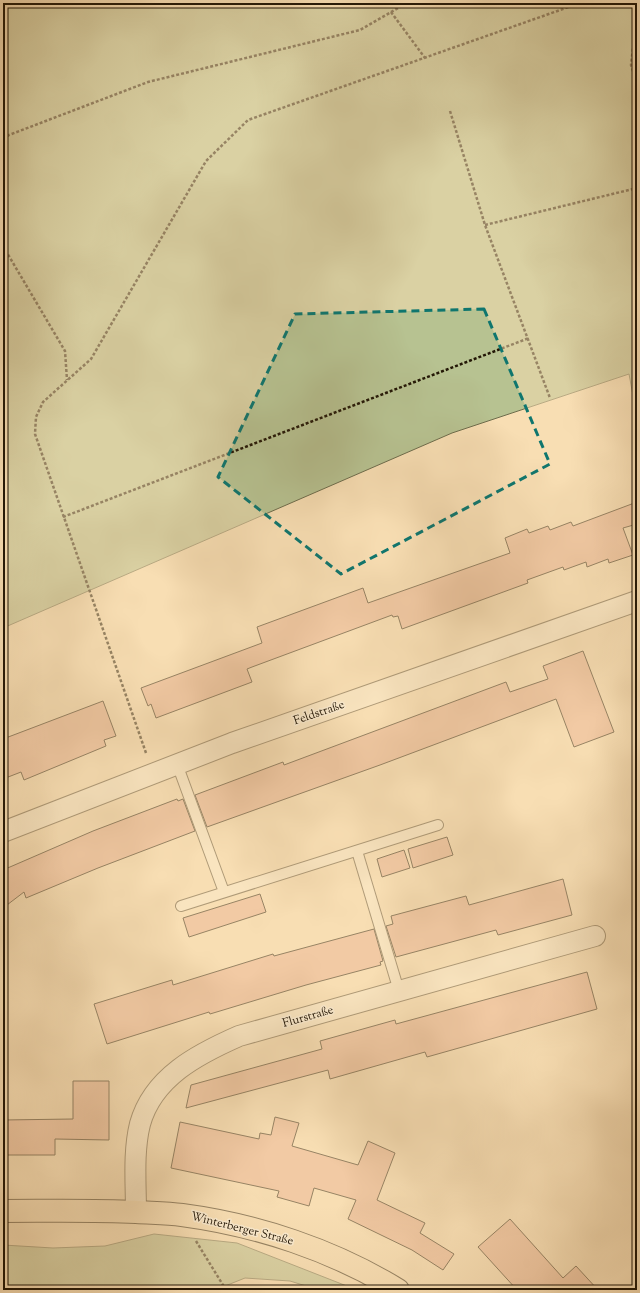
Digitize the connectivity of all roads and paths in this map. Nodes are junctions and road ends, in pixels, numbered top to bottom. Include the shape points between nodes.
1 (407, 3) edge
2 (580, 3) edge
3 (622, 3) edge
4 (637, 7) edge
5 (391, 12) junction
6 (637, 14) edge
7 (425, 58) junction
8 (637, 84) edge
9 (450, 111) dead end
10 (3, 139) edge
11 (637, 188) edge
12 (485, 225) junction
13 (3, 246) edge
14 (529, 338) junction
15 (67, 380) junction
16 (550, 398) dead end
17 (63, 517) junction
18 (637, 601) edge
19 (177, 764) junction
20 (153, 774) junction
21 (438, 826) dead end
22 (3, 832) edge
23 (357, 851) junction
24 (224, 892) junction
25 (181, 906) dead end
26 (595, 936) dead end
27 (399, 991) junction
28 (3, 1211) edge
29 (136, 1212) junction
30 (181, 1214) junction
31 (226, 1290) edge
32 (398, 1290) edge

1 - 5 path
2 - 7 path
3 - 4 path
5 - 7 path
5 - 10 path via 360,30 148,82
6 - 8 path via 631,65
7 - 15 path via 248,120 206,161 91,358
9 - 12 path
11 - 12 path
12 - 14 path
13 - 15 path via 65,351
14 - 16 path
14 - 17 path
15 - 17 path via 43,402 36,417 35,434
17 - 20 path
18 - 19 street, Feldstraße
19 - 20 street, Feldstraße
19 - 24 lane
20 - 22 street, Feldstraße
21 - 23 lane
23 - 24 lane
23 - 27 lane
24 - 25 lane
26 - 27 street, Flurstraße
27 - 29 street, Flurstraße via 239,1036 211,1049 168,1077 153,1095 140,1124
28 - 29 main road, Winterberger Straße
29 - 30 main road, Winterberger Straße
30 - 31 path
30 - 32 main road, Winterberger Straße via 233,1224 315,1248 348,1262

